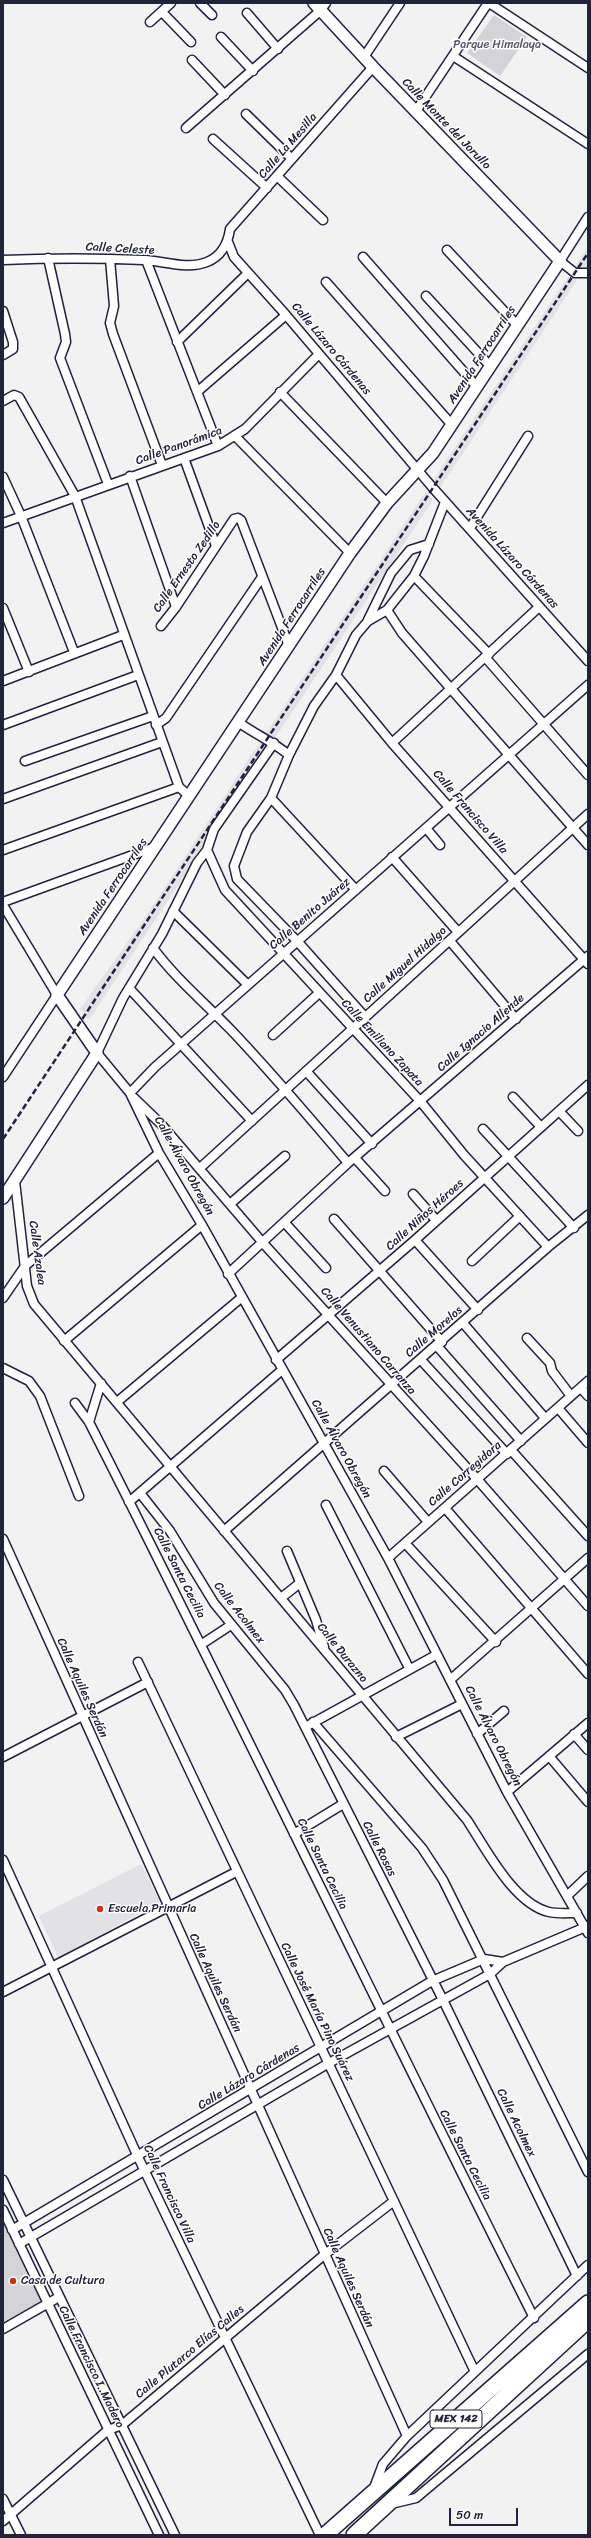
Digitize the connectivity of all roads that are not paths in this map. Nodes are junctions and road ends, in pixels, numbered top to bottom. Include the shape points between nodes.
1 (171, 3) edge
2 (200, 3) edge
3 (400, 3) edge
4 (489, 3) edge
5 (320, 5) edge
6 (162, 12) junction
7 (247, 13) dead end
8 (212, 15) dead end
9 (150, 22) dead end
10 (221, 37) dead end
11 (191, 42) dead end
12 (278, 49) junction
13 (453, 56) junction
14 (364, 57) junction
15 (192, 60) dead end
16 (373, 67) junction
17 (588, 68) edge
18 (253, 71) junction
19 (225, 95) junction
20 (416, 111) junction
21 (246, 114) dead end
22 (186, 128) dead end
23 (213, 139) dead end
24 (588, 144) edge
25 (292, 159) junction
26 (278, 176) junction
27 (267, 188) junction
28 (588, 217) edge
29 (323, 220) dead end
30 (228, 242) junction
31 (447, 250) dead end
32 (363, 257) dead end
33 (48, 258) junction
34 (3, 260) edge
35 (110, 260) junction
36 (146, 260) junction
37 (560, 261) junction
38 (248, 273) junction
39 (588, 274) edge
40 (326, 282) dead end
41 (426, 296) dead end
42 (3, 310) edge
43 (286, 315) junction
44 (518, 326) junction
45 (177, 342) junction
46 (3, 354) edge
47 (318, 354) junction
48 (491, 367) junction
49 (477, 387) junction
50 (197, 392) junction
51 (280, 392) junction
52 (3, 401) edge
53 (452, 425) junction
54 (236, 436) junction
55 (528, 436) dead end
56 (218, 446) junction
57 (184, 458) junction
58 (162, 465) junction
59 (419, 470) junction
60 (130, 476) junction
61 (3, 477) edge
62 (108, 484) junction
63 (75, 496) junction
64 (444, 502) junction
65 (387, 503) junction
66 (21, 516) junction
67 (3, 523) edge
68 (470, 528) junction
69 (429, 544) junction
70 (216, 546) junction
71 (350, 553) junction
72 (414, 576) junction
73 (262, 577) junction
74 (176, 607) junction
75 (540, 607) junction
76 (3, 608) edge
77 (387, 610) junction
78 (368, 621) junction
79 (161, 626) dead end
80 (123, 635) junction
81 (289, 646) junction
82 (74, 652) junction
83 (487, 656) junction
84 (588, 661) edge
85 (29, 672) junction
86 (138, 675) junction
87 (336, 675) junction
88 (3, 681) edge
89 (588, 685) edge
90 (452, 688) junction
91 (153, 716) junction
92 (238, 722) junction
93 (543, 724) junction
94 (3, 725) edge
95 (156, 725) junction
96 (162, 742) junction
97 (274, 743) junction
98 (392, 743) junction
99 (289, 755) junction
100 (508, 755) junction
101 (25, 761) dead end
102 (588, 775) edge
103 (179, 786) junction
104 (189, 796) junction
105 (271, 798) junction
106 (3, 799) edge
107 (450, 806) junction
108 (588, 814) edge
109 (426, 828) junction
110 (573, 828) junction
111 (440, 845) dead end
112 (588, 845) edge
113 (155, 848) junction
114 (3, 850) edge
115 (207, 850) junction
116 (392, 858) junction
117 (514, 881) junction
118 (356, 890) junction
119 (3, 903) edge
120 (173, 911) junction
121 (458, 932) junction
122 (297, 941) junction
123 (450, 941) junction
124 (153, 948) junction
125 (283, 953) junction
126 (587, 960) edge
127 (248, 984) junction
128 (129, 988) junction
129 (319, 993) junction
130 (57, 995) junction
131 (215, 1014) junction
132 (365, 1017) junction
133 (516, 1019) junction
134 (352, 1028) junction
135 (273, 1035) dead end
136 (180, 1045) junction
137 (97, 1053) junction
138 (306, 1071) junction
139 (3, 1077) edge
140 (588, 1085) edge
141 (287, 1089) junction
142 (130, 1093) junction
143 (513, 1097) dead end
144 (421, 1102) junction
145 (559, 1110) junction
146 (252, 1121) junction
147 (541, 1127) junction
148 (484, 1129) dead end
149 (578, 1131) dead end
150 (372, 1144) junction
151 (159, 1152) junction
152 (285, 1156) dead end
153 (508, 1156) junction
154 (351, 1161) junction
155 (200, 1168) junction
156 (485, 1177) junction
157 (15, 1180) junction
158 (385, 1190) dead end
159 (413, 1194) dead end
160 (3, 1198) edge
161 (230, 1204) junction
162 (588, 1215) edge
163 (520, 1216) junction
164 (334, 1219) dead end
165 (436, 1220) junction
166 (285, 1223) junction
167 (202, 1224) junction
168 (574, 1228) junction
169 (416, 1240) junction
170 (263, 1243) junction
171 (548, 1247) junction
172 (472, 1261) dead end
173 (25, 1266) junction
174 (326, 1268) dead end
175 (380, 1271) junction
176 (228, 1274) junction
177 (3, 1298) edge
178 (241, 1298) junction
179 (478, 1310) junction
180 (330, 1314) junction
181 (463, 1323) junction
182 (527, 1338) dead end
183 (64, 1341) junction
184 (439, 1344) junction
185 (276, 1360) junction
186 (421, 1360) junction
187 (3, 1368) edge
188 (282, 1370) junction
189 (588, 1381) edge
190 (100, 1383) junction
191 (391, 1386) junction
192 (581, 1388) junction
193 (571, 1396) junction
194 (588, 1396) edge
195 (117, 1402) junction
196 (75, 1403) dead end
197 (558, 1408) junction
198 (546, 1418) junction
199 (88, 1422) junction
200 (521, 1440) junction
201 (588, 1443) edge
202 (323, 1445) junction
203 (509, 1452) junction
204 (171, 1466) junction
205 (384, 1471) dead end
206 (478, 1479) junction
207 (140, 1493) junction
208 (79, 1496) dead end
209 (129, 1502) junction
210 (326, 1505) dead end
211 (445, 1508) junction
212 (428, 1522) junction
213 (224, 1531) junction
214 (588, 1536) edge
215 (3, 1539) edge
216 (405, 1543) junction
217 (287, 1551) dead end
218 (388, 1558) junction
219 (588, 1558) edge
220 (564, 1579) junction
221 (300, 1583) junction
222 (281, 1598) junction
223 (588, 1606) edge
224 (532, 1608) junction
225 (231, 1625) junction
226 (496, 1642) junction
227 (202, 1644) junction
228 (325, 1650) junction
229 (436, 1655) junction
230 (138, 1662) dead end
231 (409, 1668) junction
232 (588, 1674) edge
233 (450, 1680) junction
234 (148, 1682) junction
235 (361, 1695) junction
236 (462, 1704) junction
237 (504, 1710) dead end
238 (81, 1715) junction
239 (313, 1722) junction
240 (588, 1723) edge
241 (304, 1727) junction
242 (477, 1734) junction
243 (574, 1734) junction
244 (396, 1737) junction
245 (588, 1750) edge
246 (549, 1756) junction
247 (3, 1757) edge
248 (507, 1792) junction
249 (588, 1802) edge
250 (343, 1804) junction
251 (294, 1834) junction
252 (3, 1860) edge
253 (236, 1872) junction
254 (588, 1876) edge
255 (567, 1896) junction
256 (167, 1908) junction
257 (577, 1913) junction
258 (587, 1929) edge
259 (484, 1959) junction
260 (502, 1962) junction
261 (51, 1965) junction
262 (490, 1974) junction
263 (432, 1981) junction
264 (3, 1992) edge
265 (442, 1998) junction
266 (379, 2011) junction
267 (389, 2030) junction
268 (322, 2048) junction
269 (328, 2063) junction
270 (252, 2090) junction
271 (258, 2104) junction
272 (138, 2157) junction
273 (145, 2170) junction
274 (588, 2172) edge
275 (3, 2180) edge
276 (394, 2201) junction
277 (3, 2210) edge
278 (24, 2224) junction
279 (12, 2230) junction
280 (30, 2238) junction
281 (19, 2244) junction
282 (324, 2255) junction
283 (588, 2265) edge
284 (577, 2276) junction
285 (59, 2297) junction
286 (588, 2303) edge
287 (47, 2304) junction
288 (534, 2318) junction
289 (588, 2320) edge
290 (3, 2329) edge
291 (225, 2339) junction
292 (588, 2354) edge
293 (475, 2372) junction
294 (122, 2426) junction
295 (108, 2430) junction
296 (407, 2436) junction
297 (372, 2493) junction
298 (3, 2499) edge
299 (388, 2505) junction
300 (10, 2514) junction
301 (3, 2521) edge
302 (21, 2535) edge
303 (159, 2535) edge
304 (175, 2535) edge
305 (320, 2535) edge
306 (325, 2535) edge
307 (354, 2535) edge

1 - 6 street
2 - 8 street
3 - 14 street
4 - 13 street
4 - 17 street
5 - 12 street
5 - 14 street, Calle Monte del Jorullo
6 - 9 street
6 - 11 street
7 - 12 street
10 - 18 street
12 - 18 street
13 - 20 street
13 - 24 street
14 - 16 street, Calle Monte del Jorullo
15 - 19 street
16 - 20 street, Calle Monte del Jorullo
16 - 25 street, Calle La Mesilla
18 - 19 street
19 - 22 street
20 - 37 street, Calle Monte del Jorullo
21 - 25 street
23 - 27 street
25 - 26 street, Calle La Mesilla
26 - 27 street, Calle La Mesilla
26 - 29 street
27 - 30 street, Calle La Mesilla via 230,229
28 - 37 street
30 - 36 street, Calle Celeste via 218,255 207,262 170,265
30 - 38 street, Calle Lázaro Cárdenas via 234,257
31 - 44 street
32 - 49 street
33 - 34 street, Calle Celeste
33 - 35 street, Calle Celeste
33 - 62 street via 66,342 60,358
35 - 36 street, Calle Celeste
35 - 58 street via 114,306 110,323
36 - 45 street
37 - 39 street via 575,273
37 - 44 street, Avenida Ferrocarriles
38 - 43 street, Calle Lázaro Cárdenas
38 - 45 street
40 - 53 street
41 - 48 street
42 - 46 street via 13,342 13,349
43 - 47 street, Calle Lázaro Cárdenas
43 - 50 street
44 - 48 street, Avenida Ferrocarriles
45 - 50 street
47 - 51 street, Calle Panorámica
47 - 59 street, Calle Lázaro Cárdenas
48 - 49 street, Avenida Ferrocarriles
49 - 53 street, Avenida Ferrocarriles
50 - 56 street
51 - 54 street, Calle Panorámica
51 - 65 street
52 - 63 street via 14,395 19,397
53 - 59 street, Avenida Ferrocarriles
54 - 56 street, Calle Panorámica
54 - 71 street
55 - 68 street
56 - 57 street, Calle Panorámica
57 - 58 street, Calle Panorámica
57 - 70 street
58 - 60 street, Calle Panorámica
59 - 64 street, Avenida Lázaro Cárdenas
59 - 65 street, Avenida Ferrocarriles
60 - 62 street, Calle Panorámica
60 - 74 street
61 - 66 street
62 - 63 street, Calle Panorámica
63 - 66 street, Calle Panorámica
63 - 80 street
64 - 68 street, Avenida Lázaro Cárdenas
64 - 69 street
65 - 71 street, Avenida Ferrocarriles
66 - 67 street
66 - 82 street
68 - 75 street, Avenida Lázaro Cárdenas
69 - 72 street
69 - 78 street via 410,550 391,573
70 - 73 street, Calle Ernesto Zedillo via 234,519 240,520
70 - 74 street, Calle Ernesto Zedillo
71 - 81 street, Avenida Ferrocarriles
72 - 77 street
72 - 83 street
73 - 81 street, Calle Ernesto Zedillo
73 - 95 street via 166,718
74 - 79 street, Calle Ernesto Zedillo
75 - 83 street
75 - 84 street, Avenida Lázaro Cárdenas
76 - 85 street
77 - 78 street
77 - 90 street via 402,633
78 - 87 street via 356,635
80 - 82 street
80 - 86 street
81 - 92 street, Avenida Ferrocarriles
82 - 85 street
83 - 90 street
83 - 93 street
85 - 88 street
86 - 91 street
86 - 94 street
87 - 98 street, Calle Francisco Villa
87 - 99 street via 314,706
89 - 93 street, Calle Benito Juárez
90 - 98 street
90 - 100 street
91 - 95 street
91 - 101 street
92 - 97 street
92 - 104 street, Avenida Ferrocarriles
93 - 100 street, Calle Benito Juárez
93 - 102 street
95 - 96 street
96 - 103 street
96 - 106 street
97 - 99 street
97 - 115 street via 214,829
98 - 107 street, Calle Francisco Villa
99 - 105 street
100 - 107 street, Calle Benito Juárez
100 - 110 street
103 - 104 street
103 - 114 street
104 - 113 street, Avenida Ferrocarriles
105 - 118 street
105 - 122 street via 247,832 234,866 234,873
107 - 109 street, Calle Benito Juárez
107 - 117 street, Calle Francisco Villa
108 - 110 street, Calle Miguel Hidalgo
109 - 111 street
109 - 116 street, Calle Benito Juárez
110 - 112 street
110 - 117 street, Calle Miguel Hidalgo
113 - 119 street
113 - 130 street, Avenida Ferrocarriles
115 - 120 street via 197,863
115 - 125 street, Calle Emiliano Zapata via 225,890
116 - 118 street, Calle Benito Juárez
116 - 121 street
117 - 121 street, Calle Miguel Hidalgo
117 - 126 street, Calle Francisco Villa
118 - 122 street, Calle Benito Juárez
119 - 130 street
120 - 124 street
120 - 127 street
121 - 123 street, Calle Miguel Hidalgo
122 - 125 street, Calle Benito Juárez
122 - 132 street
123 - 132 street, Calle Miguel Hidalgo
123 - 133 street
124 - 128 street
124 - 131 street via 172,973
125 - 127 street, Calle Benito Juárez
125 - 129 street, Calle Emiliano Zapata
126 - 133 street, Calle Ignacio Allende
127 - 131 street, Calle Benito Juárez
128 - 136 street
128 - 137 street
129 - 134 street, Calle Emiliano Zapata
129 - 135 street
130 - 137 street, Calle Álvaro Obregón
130 - 139 street
131 - 136 street, Calle Benito Juárez
131 - 141 street
132 - 134 street, Calle Miguel Hidalgo
133 - 144 street, Calle Ignacio Allende
134 - 138 street, Calle Miguel Hidalgo
134 - 144 street, Calle Emiliano Zapata
136 - 142 street, Calle Benito Juárez
136 - 146 street
137 - 142 street, Calle Álvaro Obregón
137 - 157 street
138 - 141 street, Calle Miguel Hidalgo
138 - 150 street
140 - 145 street, Calle Niños Héroes
141 - 146 street, Calle Miguel Hidalgo
141 - 154 street
142 - 151 street, Calle Álvaro Obregón
142 - 155 street, Calle Venustiano Carranza
143 - 147 street
144 - 150 street, Calle Ignacio Allende
144 - 156 street, Calle Emiliano Zapata
145 - 147 street, Calle Niños Héroes
145 - 149 street
146 - 155 street, Calle Miguel Hidalgo
147 - 153 street, Calle Niños Héroes
148 - 153 street
150 - 154 street, Calle Ignacio Allende
151 - 167 street, Calle Álvaro Obregón
151 - 173 street
152 - 161 street
153 - 156 street, Calle Niños Héroes
153 - 168 street
154 - 158 street
154 - 166 street, Calle Ignacio Allende
155 - 161 street, Calle Venustiano Carranza
156 - 163 street, Calle Emiliano Zapata
156 - 165 street, Calle Niños Héroes
157 - 160 street
157 - 173 street, Calle Azalea
159 - 165 street
161 - 170 street, Calle Venustiano Carranza
162 - 168 street, Calle Morelos
163 - 171 street, Calle Emiliano Zapata
163 - 172 street
164 - 175 street
165 - 169 street, Calle Niños Héroes
166 - 170 street, Calle Ignacio Allende
166 - 174 street
167 - 176 street, Calle Álvaro Obregón
167 - 183 street
168 - 171 street, Calle Morelos
169 - 175 street, Calle Niños Héroes
169 - 179 street
170 - 176 street, Calle Ignacio Allende
170 - 180 street, Calle Venustiano Carranza
171 - 179 street, Calle Morelos
173 - 177 street
173 - 183 street, Calle Azalea via 27,1286 34,1304
175 - 180 street, Calle Niños Héroes
175 - 184 street
176 - 178 street, Calle Álvaro Obregón
178 - 185 street, Calle Álvaro Obregón
178 - 195 street
179 - 181 street, Calle Morelos
180 - 185 street, Calle Niños Héroes
180 - 191 street, Calle Venustiano Carranza
181 - 184 street, Calle Morelos
181 - 198 street
182 - 193 street via 550,1363 552,1371
183 - 190 street, Calle Azalea
184 - 186 street, Calle Morelos
184 - 200 street
185 - 188 street, Calle Álvaro Obregón
186 - 191 street, Calle Morelos
186 - 203 street
187 - 208 street via 29,1382 40,1396
188 - 202 street, Calle Álvaro Obregón
188 - 204 street
189 - 192 street, Calle Corregidora
190 - 195 street, Calle Durazno
190 - 199 street
191 - 202 street, Calle Morelos
191 - 206 street, Calle Venustiano Carranza
192 - 193 street, Calle Corregidora
192 - 194 street
193 - 197 street, Calle Corregidora
195 - 204 street, Calle Durazno
196 - 199 street, Calle Santa Cecilia
197 - 198 street, Calle Corregidora
197 - 201 street
198 - 200 street, Calle Corregidora
199 - 209 street, Calle Santa Cecilia
200 - 203 street, Calle Corregidora
202 - 213 street, Calle Morelos
202 - 218 street, Calle Álvaro Obregón
203 - 206 street, Calle Corregidora
203 - 214 street
204 - 207 street
204 - 213 street, Calle Durazno
205 - 212 street
206 - 211 street, Calle Corregidora
206 - 220 street, Calle Venustiano Carranza
207 - 209 street
207 - 225 street, Calle Acolmex via 170,1531 214,1603
209 - 227 street, Calle Santa Cecilia
210 - 231 street
211 - 212 street, Calle Corregidora
211 - 224 street
212 - 216 street, Calle Corregidora
213 - 222 street, Calle Durazno
215 - 238 street, Calle Aquiles Serdán
216 - 218 street, Calle Corregidora
216 - 226 street
217 - 221 street
218 - 229 street, Calle Álvaro Obregón
219 - 220 street
220 - 223 street, Calle Venustiano Carranza
220 - 224 street
221 - 222 street
221 - 228 street via 316,1620
222 - 228 street, Calle Durazno
224 - 226 street
224 - 232 street
225 - 227 street
225 - 241 street, Calle Acolmex via 285,1690
226 - 233 street
227 - 251 street, Calle Santa Cecilia
228 - 235 street, Calle Durazno
229 - 231 street
229 - 233 street, Calle Álvaro Obregón
230 - 234 street, Calle José María Pino Suárez
231 - 235 street
233 - 236 street, Calle Álvaro Obregón
234 - 238 street
234 - 253 street, Calle José María Pino Suárez
235 - 239 street
235 - 244 street, Calle Durazno
236 - 242 street, Calle Álvaro Obregón
236 - 244 street
237 - 242 street
238 - 247 street
238 - 256 street, Calle Aquiles Serdán
239 - 241 street
239 - 259 street via 422,1848 443,1880
240 - 243 street
241 - 250 street, Calle Rosas
242 - 248 street, Calle Álvaro Obregón
243 - 245 street
243 - 246 street
244 - 257 street, Calle Durazno via 467,1820 514,1888 528,1902 549,1912
246 - 248 street
246 - 249 street
248 - 255 street, Calle Álvaro Obregón
250 - 251 street
250 - 263 street, Calle Rosas
251 - 266 street, Calle Santa Cecilia
252 - 261 street, Calle Francisco Villa
253 - 256 street
253 - 268 street, Calle José María Pino Suárez
254 - 255 street
255 - 257 street, Calle Álvaro Obregón
256 - 261 street
256 - 270 street, Calle Aquiles Serdán
257 - 258 street, Calle Álvaro Obregón
258 - 260 street
259 - 260 street
259 - 262 street
259 - 263 street, Calle Lázaro Cárdenas
260 - 262 street
261 - 264 street
261 - 272 street, Calle Francisco Villa
262 - 265 street
262 - 274 street
263 - 265 street, Calle Acolmex
263 - 266 street, Calle Lázaro Cárdenas
265 - 267 street
265 - 284 street, Calle Acolmex
266 - 267 street, Calle Santa Cecilia
266 - 268 street, Calle Lázaro Cárdenas
267 - 269 street
267 - 288 street, Calle Santa Cecilia
268 - 269 street, Calle José María Pino Suárez
268 - 270 street, Calle Lázaro Cárdenas
269 - 271 street
269 - 276 street, Calle José María Pino Suárez
270 - 271 street, Calle Aquiles Serdán
270 - 272 street, Calle Lázaro Cárdenas
271 - 273 street
271 - 282 street, Calle Aquiles Serdán
272 - 273 street, Calle Francisco Villa
272 - 278 street, Calle Lázaro Cárdenas
273 - 280 street
273 - 291 street, Calle Francisco Villa
275 - 278 street, Calle Francisco I. Madero
276 - 282 street, Calle Plutarco Elías Calles
276 - 293 street, Calle José María Pino Suárez
277 - 279 street, Calle Francisco I. Madero
278 - 279 street, Calle Lázaro Cárdenas
278 - 280 street, Calle Francisco I. Madero
279 - 281 street, Calle Francisco I. Madero
280 - 281 street
280 - 285 street, Calle Francisco I. Madero
281 - 287 street, Calle Francisco I. Madero
282 - 291 street, Calle Plutarco Elías Calles
282 - 296 street, Calle Aquiles Serdán
283 - 284 street
284 - 288 street
285 - 287 street
285 - 294 street, Calle Francisco I. Madero
286 - 297 highway, MEX 142
287 - 290 street
287 - 295 street, Calle Francisco I. Madero
288 - 293 street
289 - 299 highway, MEX 142
291 - 294 street, Calle Plutarco Elías Calles
291 - 305 street, Calle Francisco Villa
292 - 299 street via 416,2498
293 - 296 street
294 - 295 street, Calle Plutarco Elías Calles
294 - 304 street, Calle Francisco I. Madero
295 - 300 street, Calle Plutarco Elías Calles
295 - 303 street, Calle Francisco I. Madero
296 - 297 street via 383,2464
297 - 306 highway, MEX 142
298 - 300 street
299 - 307 highway, MEX 142
300 - 301 street, Calle Plutarco Elías Calles
300 - 302 street

